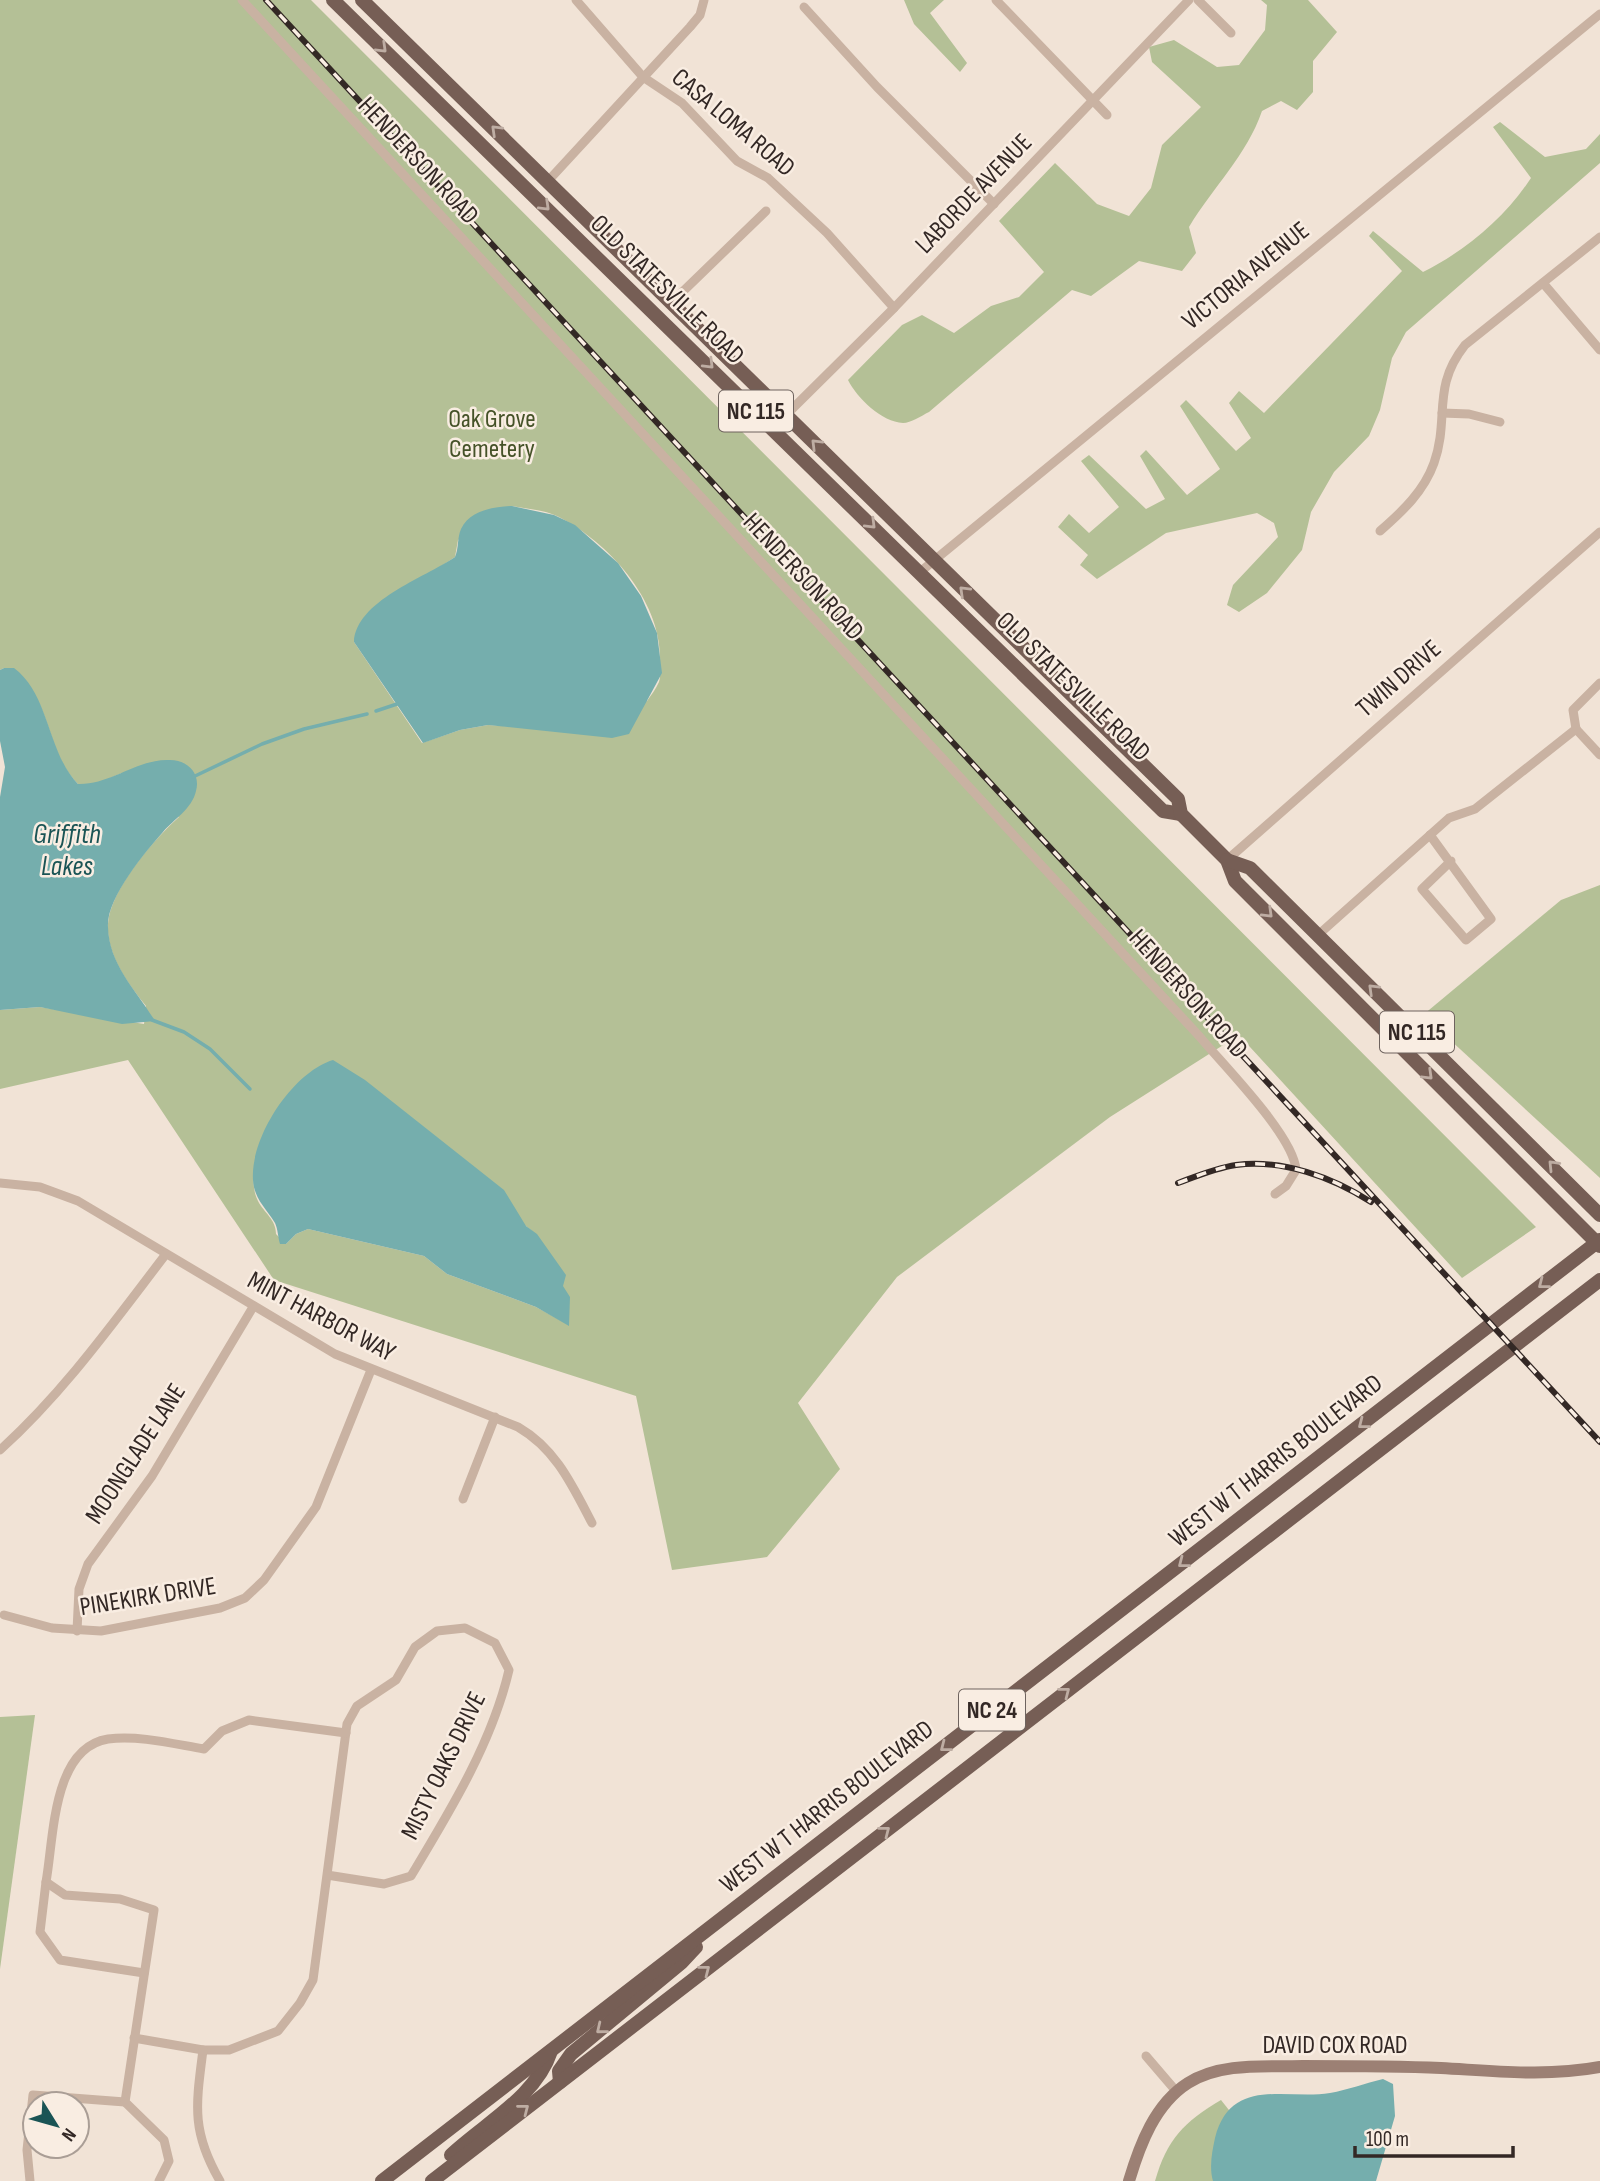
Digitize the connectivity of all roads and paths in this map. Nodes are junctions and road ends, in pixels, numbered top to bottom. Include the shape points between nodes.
1 (242, 0) edge
2 (333, 0) edge
3 (362, 0) edge
4 (576, 0) edge
5 (704, 0) edge
6 (996, 0) edge
7 (1189, 0) edge
8 (1198, 0) edge
9 (804, 7) dead end
10 (1600, 14) edge
11 (1231, 33) dead end
12 (643, 77) junction
13 (1093, 100) junction
14 (1107, 115) dead end
15 (548, 181) junction
16 (994, 204) junction
17 (766, 211) dead end
18 (1600, 237) edge
19 (1543, 283) junction
20 (672, 302) junction
21 (894, 308) junction
22 (1600, 350) edge
23 (1442, 413) junction
24 (786, 415) junction
25 (1500, 422) dead end
26 (1380, 531) dead end
27 (1600, 532) edge
28 (933, 561) junction
29 (920, 572) junction
30 (1600, 683) edge
31 (1576, 729) junction
32 (1600, 755) edge
33 (1181, 814) junction
34 (1430, 835) junction
35 (1227, 860) junction
36 (1451, 861) junction
37 (1318, 934) junction
38 (0, 1183) edge
39 (1275, 1194) dead end
40 (1600, 1215) edge
41 (1599, 1243) edge
42 (166, 1254) junction
43 (1600, 1280) edge
44 (253, 1307) junction
45 (371, 1370) junction
46 (495, 1418) junction
47 (0, 1450) edge
48 (463, 1499) dead end
49 (592, 1523) dead end
50 (4, 1615) dead end
51 (77, 1631) junction
52 (346, 1733) junction
53 (327, 1875) junction
54 (46, 1882) junction
55 (723, 1917) junction
56 (144, 1973) junction
57 (134, 2038) junction
58 (203, 2050) junction
59 (551, 2050) junction
60 (1146, 2056) dead end
61 (1600, 2067) edge
62 (560, 2082) junction
63 (1177, 2091) junction
64 (125, 2102) junction
65 (220, 2180) edge
66 (30, 2181) edge
67 (159, 2181) edge
68 (382, 2181) edge
69 (426, 2181) edge
70 (432, 2181) edge
71 (1129, 2181) edge

1 - 39 street, HENDERSON ROAD via 1200,1037 1292,1152 1296,1170
2 -> 29 main road, OLD STATESVILLE ROAD / NC 115
15 -> 3 main road, OLD STATESVILLE ROAD / NC 115
4 - 12 street, CASA LOMA ROAD
5 - 12 street via 701,15
6 - 13 street
7 - 13 street, LABORDE AVENUE
8 - 11 street
9 - 16 street
10 - 28 street, VICTORIA AVENUE
12 - 15 street
12 - 21 street, CASA LOMA ROAD via 682,103 737,161 776,185 827,233
13 - 14 street
13 - 16 street, LABORDE AVENUE
15 - 20 main road, OLD STATESVILLE ROAD / NC 115
16 - 21 street, LABORDE AVENUE
17 - 20 street
18 - 19 street
19 - 22 street
19 - 23 street via 1465,345 1446,376
20 - 24 main road, OLD STATESVILLE ROAD / NC 115
21 - 24 street, LABORDE AVENUE
23 - 25 street
23 - 26 street via 1435,461 1427,479
28 -> 24 main road, OLD STATESVILLE ROAD / NC 115
27 - 35 street, TWIN DRIVE
28 - 29 street, VICTORIA AVENUE
33 -> 28 main road, OLD STATESVILLE ROAD / NC 115 via 1178,799
29 - 33 main road, OLD STATESVILLE ROAD / NC 115 via 1163,811
30 - 31 street via 1573,710
31 - 32 street
31 - 34 street via 1475,809 1449,818
33 - 35 main road, OLD STATESVILLE ROAD / NC 115
34 - 36 street
34 - 37 street
35 - 37 main road, OLD STATESVILLE ROAD / NC 115 via 1250,868
35 -> 41 main road, OLD STATESVILLE ROAD / NC 115 via 1235,881
36 - 36 street via 1491,919 1466,940 1422,889
40 -> 37 main road, OLD STATESVILLE ROAD / NC 115
38 - 42 street, MINT HARBOR WAY via 65,1195
41 -> 55 main road, WEST W T HARRIS BOULEVARD / NC 24
42 - 44 street, MINT HARBOR WAY
42 - 47 street via 74,1376 43,1412
62 -> 43 main road, WEST W T HARRIS BOULEVARD / NC 24
44 - 45 street, MINT HARBOR WAY
44 - 51 street, MOONGLADE LANE via 152,1476 88,1564 79,1589
45 - 46 street, MINT HARBOR WAY
45 - 51 street, PINEKIRK DRIVE via 316,1507 252,1593 220,1608 124,1628
46 - 48 street
46 - 49 street, MINT HARBOR WAY via 529,1433 547,1448
50 - 51 street, PINEKIRK DRIVE
52 - 53 street, MISTY OAKS DRIVE
52 - 53 street, MISTY OAKS DRIVE via 357,1706 396,1680 415,1647 437,1630 465,1628 495,1643 509,1670 501,1706 411,1876 384,1884
52 - 54 street via 249,1720 222,1731 204,1749 153,1740 107,1740 83,1751 68,1769 62,1788
53 - 58 street, MISTY OAKS DRIVE via 313,1980 300,2003 278,2031 240,2048
54 - 56 street via 40,1932 60,1960
54 - 56 street via 65,1895 120,1899 154,1910
55 - 59 main road, WEST W T HARRIS BOULEVARD / NC 24
55 -> 62 main road via 682,1962 571,2054 559,2071
56 - 57 street
57 - 58 street, MISTY OAKS DRIVE
57 - 64 street
58 - 65 street via 197,2116 204,2153
59 - 68 main road, WEST W T HARRIS BOULEVARD / NC 24
59 - 69 main road via 531,2086
60 - 63 street
61 - 63 main road, DAVID COX ROAD via 1529,2074 1436,2068 1259,2067 1204,2076
70 -> 62 main road, WEST W T HARRIS BOULEVARD / NC 24
63 - 71 main road, DAVID COX ROAD via 1147,2132
64 - 66 street via 33,2095 27,2150
64 - 67 street via 164,2140 169,2161

